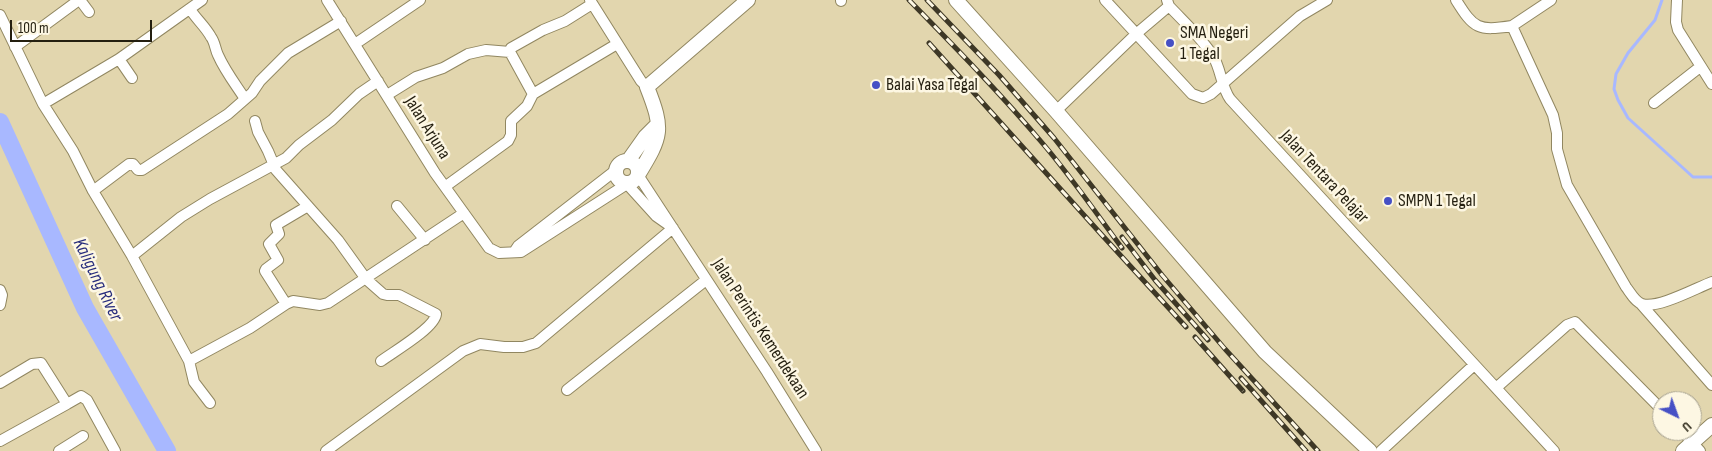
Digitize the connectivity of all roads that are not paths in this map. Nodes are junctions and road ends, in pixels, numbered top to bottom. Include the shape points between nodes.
1 (80, 0) edge
2 (202, 0) edge
3 (327, 0) edge
4 (420, 0) edge
5 (748, 0) edge
6 (956, 0) edge
7 (1105, 0) edge
8 (1327, 0) edge
9 (1456, 0) edge
10 (1551, 0) edge
11 (1677, 0) edge
12 (591, 2) edge
13 (1168, 3) edge
14 (190, 9) junction
15 (89, 12) dead end
16 (0, 15) edge
17 (341, 21) junction
18 (1512, 26) junction
19 (1136, 34) junction
20 (355, 44) junction
21 (618, 44) junction
22 (15, 47) junction
23 (510, 52) junction
24 (119, 59) junction
25 (1700, 67) junction
26 (132, 78) dead end
27 (378, 81) junction
28 (1223, 84) junction
29 (1712, 84) edge
30 (647, 87) junction
31 (533, 94) junction
32 (387, 95) junction
33 (245, 99) junction
34 (1654, 103) dead end
35 (43, 104) junction
36 (1056, 111) junction
37 (255, 121) dead end
38 (657, 126) junction
39 (628, 161) junction
40 (274, 166) junction
41 (616, 170) junction
42 (638, 175) junction
43 (627, 184) junction
44 (446, 186) junction
45 (93, 191) junction
46 (308, 206) junction
47 (397, 206) dead end
48 (464, 213) junction
49 (673, 228) junction
50 (425, 240) junction
51 (514, 252) junction
52 (132, 256) junction
53 (366, 279) junction
54 (706, 280) junction
55 (1712, 282) edge
56 (0, 290) edge
57 (286, 304) junction
58 (1641, 304) junction
59 (0, 305) edge
60 (189, 361) junction
61 (380, 361) dead end
62 (1474, 365) junction
63 (0, 383) edge
64 (1712, 386) edge
65 (1496, 388) junction
66 (567, 390) dead end
67 (1652, 400) edge
68 (210, 403) dead end
69 (67, 404) junction
70 (1712, 425) edge
71 (83, 436) dead end
72 (0, 442) edge
73 (1692, 448) edge
74 (58, 451) edge
75 (114, 451) edge
76 (326, 451) edge
77 (816, 451) edge
78 (1370, 451) edge
79 (1381, 451) edge
80 (1554, 451) edge

1 - 15 street
1 - 22 street
2 - 14 street
3 - 17 street, Jalan Arjuna
4 - 20 street
5 - 30 street
6 - 36 street
7 - 19 street
8 - 28 street via 1300,16
9 - 18 street via 1477,27
10 - 18 street
11 - 25 street via 1678,30
12 - 21 street
12 - 23 street via 565,21 516,44
13 - 19 street
13 - 28 street, Jalan Tentara Pelajar via 1213,56
14 - 24 street
14 - 33 street via 213,39 216,53
16 - 22 street
17 - 20 street, Jalan Arjuna
17 - 33 street via 288,53
18 - 58 street via 1553,115 1557,150 1567,185 1626,287
19 - 28 street via 1196,97 1203,98
19 - 36 street
20 - 27 street, Jalan Arjuna
21 - 30 street
21 - 31 street
22 - 35 street
23 - 31 street
23 - 32 street via 486,50 468,54 443,68 416,77
24 - 26 street
24 - 35 street
25 - 29 street
25 - 34 street
27 - 32 street, Jalan Arjuna
27 - 40 street
28 - 62 street, Jalan Tentara Pelajar via 1230,99
30 - 38 street via 655,107
31 - 44 street via 527,106 511,121 508,141
32 - 44 street, Jalan Arjuna
33 - 45 street via 221,119 142,170 129,164
35 - 45 street
36 - 78 street via 1266,352
37 - 40 street
38 - 39 street via 645,136
38 - 42 street via 655,148
39 - 41 street via 619,164
39 - 42 street, Jalan Perintis Kemerdekaan via 635,164
40 - 46 street
40 - 52 street via 180,217
41 - 43 street, Jalan Perintis Kemerdekaan via 617,178
41 - 51 street
42 - 43 street via 636,180
42 - 49 street, Jalan Perintis Kemerdekaan
43 - 49 street, Jalan Perintis Kemerdekaan via 656,216
43 - 51 street via 521,252
44 - 48 street, Jalan Arjuna
45 - 52 street
46 - 53 street
46 - 57 street via 277,224 278,236 269,244 278,260 265,271
47 - 50 street
48 - 50 street
48 - 51 street, Jalan Arjuna via 489,248 499,253
49 - 54 street, Jalan Perintis Kemerdekaan
49 - 76 street via 536,343 523,347 480,344 463,351
50 - 53 street
52 - 60 street
53 - 57 street via 328,304 293,301
53 - 61 street via 383,294 399,295 436,314 432,324 419,335
54 - 66 street
54 - 77 street, Jalan Perintis Kemerdekaan
55 - 58 street via 1666,300
56 - 59 street
57 - 60 street
58 - 64 street
60 - 68 street via 194,382
62 - 65 street, Jalan Tentara Pelajar
62 - 79 street
63 - 69 street via 32,364 41,363
65 - 67 street via 1566,324 1575,322
65 - 80 street, Jalan Tentara Pelajar
69 - 72 street
69 - 75 street via 84,396
70 - 73 street
71 - 74 street

